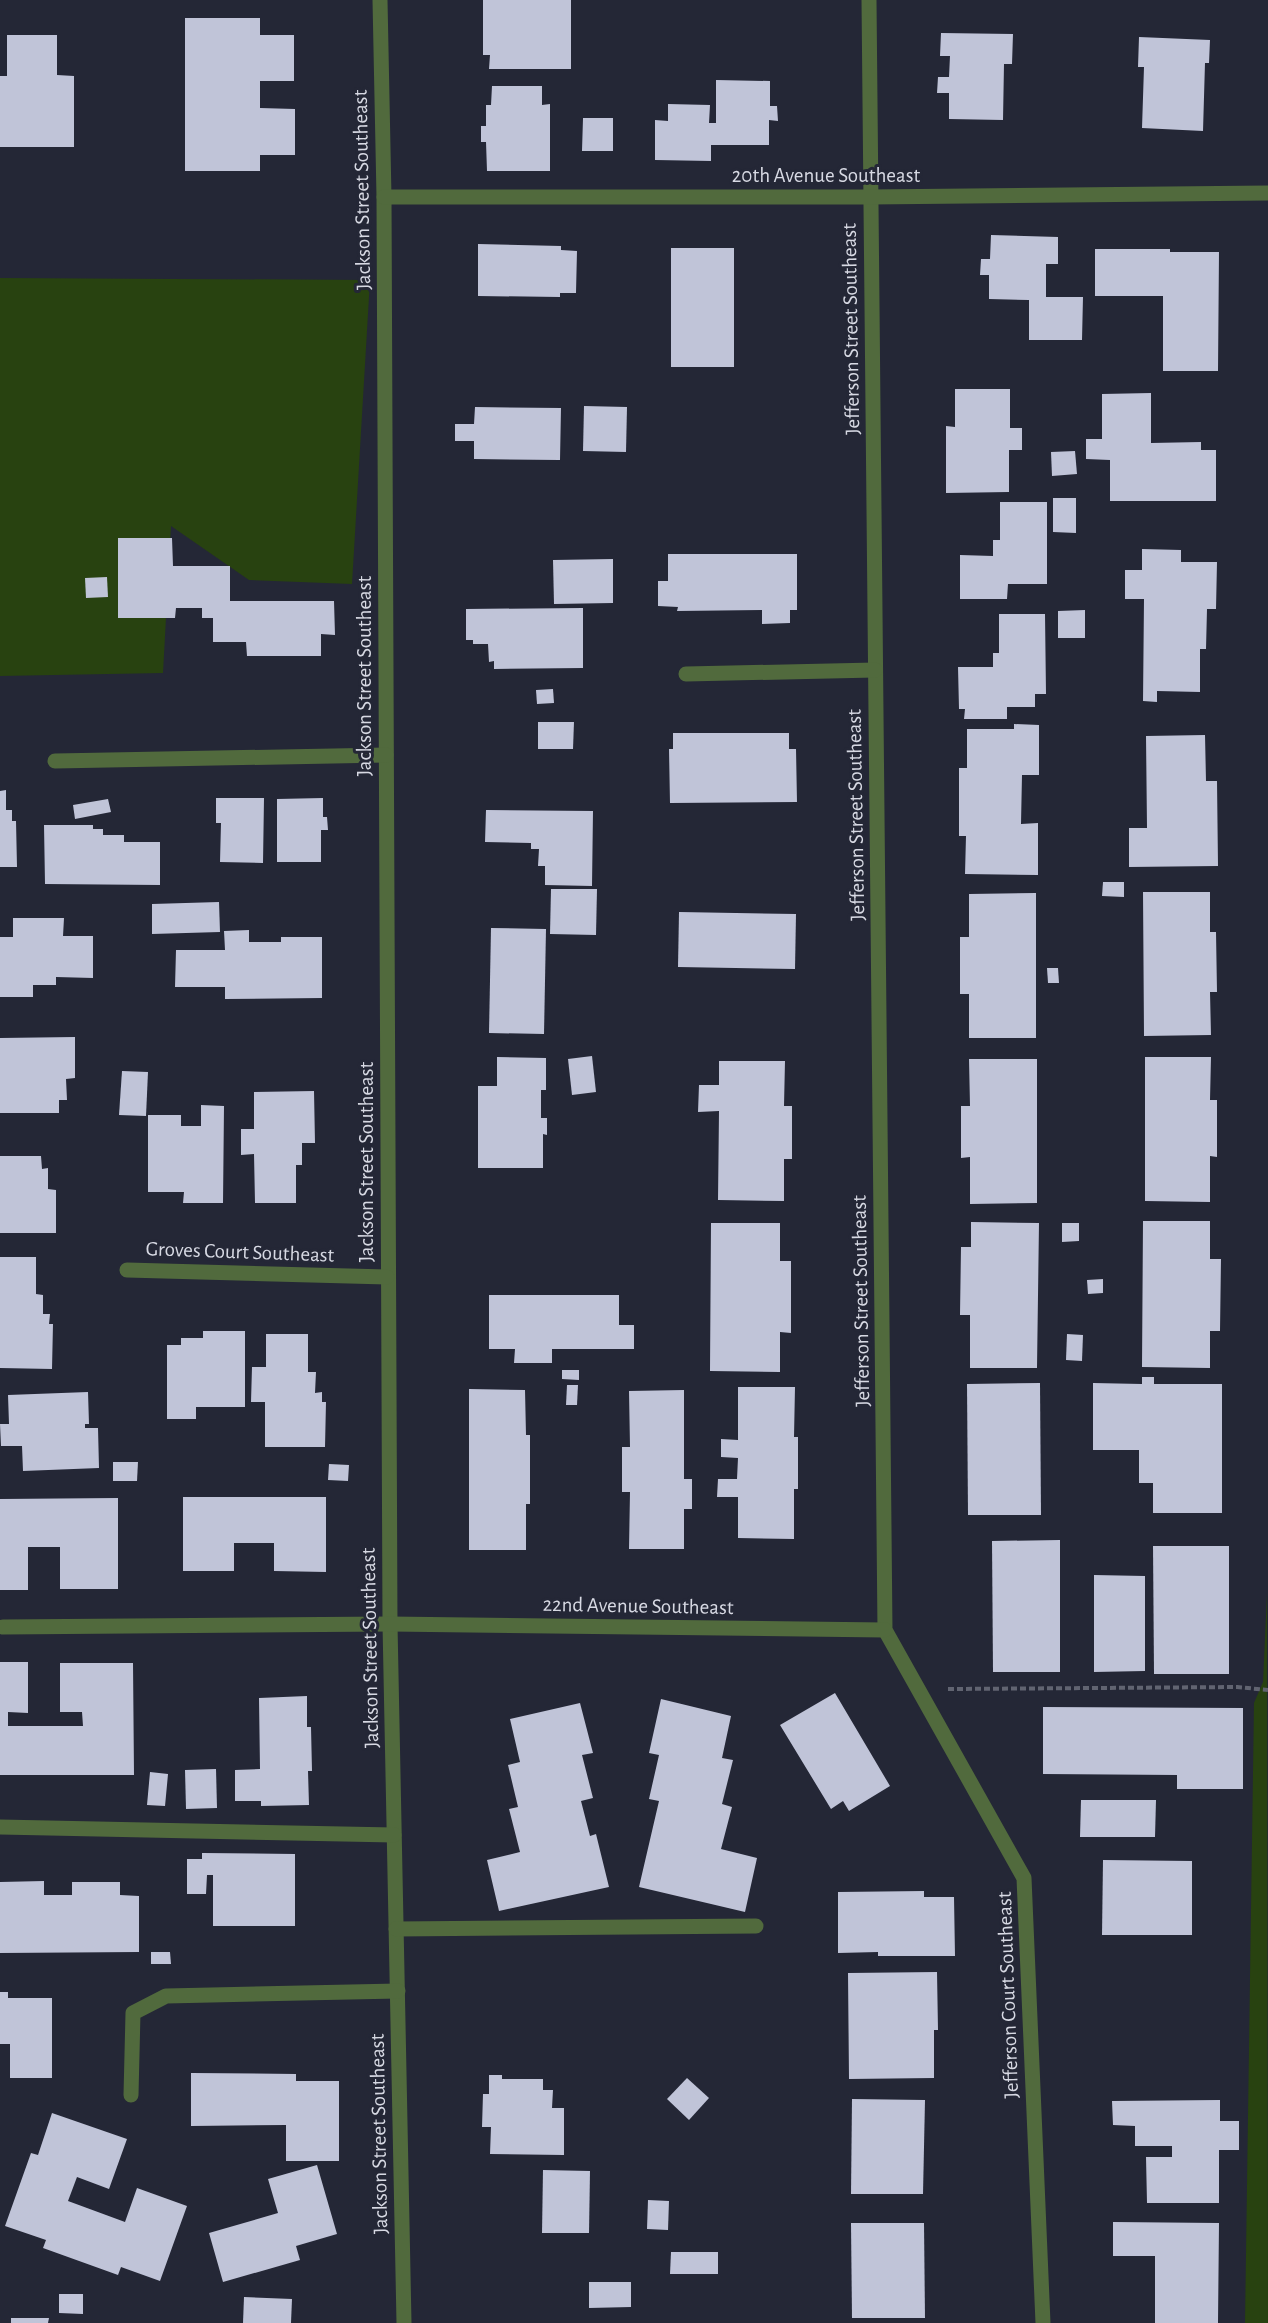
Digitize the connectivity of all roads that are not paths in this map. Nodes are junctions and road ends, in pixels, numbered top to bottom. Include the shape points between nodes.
1 (380, 0) edge
2 (869, 0) edge
3 (1268, 193) edge
4 (384, 197) junction
5 (870, 197) junction
6 (875, 670) junction
7 (686, 674) dead end
8 (386, 755) junction
9 (55, 761) dead end
10 (127, 1270) dead end
11 (387, 1277) junction
12 (390, 1624) junction
13 (3, 1627) dead end
14 (885, 1630) junction
15 (0, 1827) edge
16 (394, 1835) junction
17 (756, 1926) dead end
18 (396, 1929) junction
19 (398, 1991) junction
20 (131, 2095) dead end
21 (404, 2323) edge
22 (1043, 2323) edge

1 - 4 street, Jackson Street Southeast
2 - 5 street, Jefferson Street Southeast
3 - 5 street, 20th Avenue Southeast
4 - 5 street, 20th Avenue Southeast
4 - 8 street, Jackson Street Southeast
5 - 6 street, Jefferson Street Southeast
6 - 7 street
6 - 14 street, Jefferson Street Southeast
8 - 9 street
8 - 11 street, Jackson Street Southeast
10 - 11 street, Groves Court Southeast
11 - 12 street, Jackson Street Southeast
12 - 13 street, 22nd Avenue Southeast
12 - 14 street, 22nd Avenue Southeast
12 - 16 street, Jackson Street Southeast
14 - 22 street, Jefferson Court Southeast via 1024,1878
15 - 16 street
16 - 18 street, Jackson Street Southeast
17 - 18 street
18 - 19 street, Jackson Street Southeast
19 - 20 street via 166,1996 133,2013
19 - 21 street, Jackson Street Southeast

